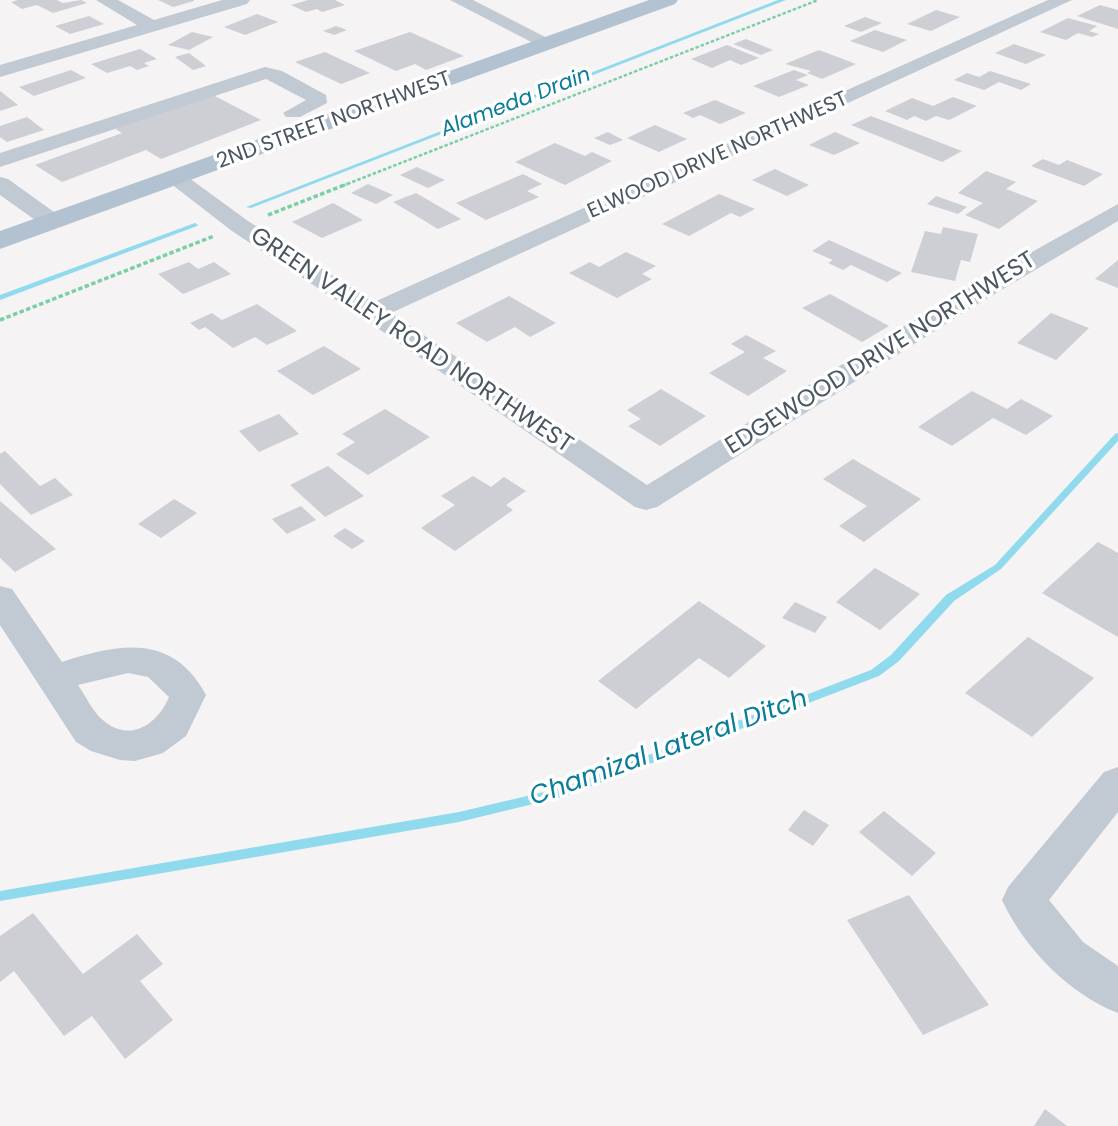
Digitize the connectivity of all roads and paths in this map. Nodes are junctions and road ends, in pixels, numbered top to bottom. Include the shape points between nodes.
1 (105, 0) edge
2 (241, 0) edge
3 (459, 0) edge
4 (668, 0) edge
5 (818, 0) edge
6 (1063, 0) edge
7 (152, 26) junction
8 (548, 43) junction
9 (0, 71) edge
10 (238, 82) junction
11 (293, 113) junction
12 (318, 127) junction
13 (0, 160) edge
14 (177, 180) junction
15 (0, 184) edge
16 (1118, 212) edge
17 (256, 220) dead end
18 (53, 222) junction
19 (222, 233) dead end
20 (0, 241) edge
21 (372, 312) junction
22 (0, 320) edge
23 (646, 500) joint
24 (0, 598) edge
25 (55, 679) dead end
26 (1118, 783) edge
27 (1118, 992) edge

1 - 7 street
2 - 7 street
3 - 8 street
4 - 8 main road, 2ND STREET NORTHWEST
5 - 17 path
6 - 21 street, ELWOOD DRIVE NORTHWEST
7 - 9 street
8 - 12 main road, 2ND STREET NORTHWEST
10 - 11 street
10 - 11 street via 270,73 319,99
10 - 13 street
11 - 12 street
12 - 14 main road, 2ND STREET NORTHWEST
14 - 18 main road, 2ND STREET NORTHWEST
14 - 21 street, GREEN VALLEY ROAD NORTHWEST
15 - 18 street
16 - 23 street, EDGEWOOD DRIVE NORTHWEST via 962,302
18 - 20 main road, 2ND STREET NORTHWEST
19 - 22 path
21 - 23 street, GREEN VALLEY ROAD NORTHWEST
24 - 25 street
26 - 27 street via 1023,900 1068,956

